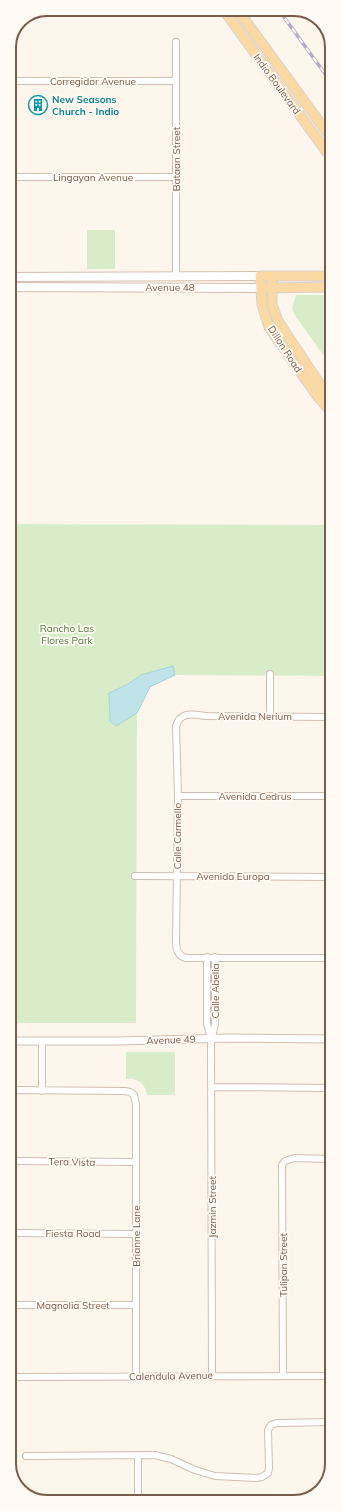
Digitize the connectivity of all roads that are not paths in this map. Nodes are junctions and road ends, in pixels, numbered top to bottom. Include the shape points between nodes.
1 (228, 16) edge
2 (242, 16) edge
3 (176, 42) dead end
4 (16, 81) edge
5 (176, 81) junction
6 (325, 130) edge
7 (325, 150) edge
8 (16, 177) edge
9 (176, 177) junction
10 (176, 276) junction
11 (260, 276) junction
12 (272, 276) junction
13 (325, 276) edge
14 (16, 277) edge
15 (16, 287) edge
16 (93, 287) junction
17 (325, 287) edge
18 (261, 288) junction
19 (272, 288) junction
20 (325, 391) edge
21 (325, 404) edge
22 (270, 674) dead end
23 (270, 716) junction
24 (325, 717) edge
25 (180, 718) joint
26 (178, 796) junction
27 (325, 796) edge
28 (135, 876) dead end
29 (177, 876) junction
30 (325, 877) edge
31 (207, 957) junction
32 (215, 957) junction
33 (325, 958) edge
34 (211, 1039) junction
35 (325, 1039) edge
36 (16, 1041) edge
37 (42, 1041) junction
38 (211, 1087) junction
39 (325, 1088) edge
40 (16, 1090) edge
41 (42, 1091) junction
42 (325, 1159) edge
43 (16, 1161) edge
44 (135, 1162) junction
45 (16, 1233) edge
46 (136, 1234) junction
47 (16, 1305) edge
48 (136, 1305) junction
49 (212, 1376) junction
50 (283, 1376) junction
51 (325, 1376) edge
52 (16, 1377) edge
53 (136, 1377) junction
54 (325, 1422) edge
55 (138, 1455) junction
56 (26, 1456) dead end
57 (138, 1495) edge

1 - 7 main road, Indio Boulevard
2 - 6 main road, Indio Boulevard
3 - 5 street, Bataan Street
4 - 5 street, Corregidor Avenue
5 - 9 street, Bataan Street
8 - 9 street, Lingayan Avenue
9 - 10 street, Bataan Street
10 - 11 main road, Avenue 48
10 - 14 main road, Avenue 48
10 - 16 main road via 174,281 170,282 107,282
11 - 12 main road, Avenue 48
11 - 18 main road, Dillon Road
12 - 13 main road, Avenue 48
12 - 19 main road, Dillon Road
15 - 16 main road, Avenue 48
16 - 18 main road, Avenue 48
17 - 19 main road, Avenue 48
18 - 19 main road, Avenue 48
18 - 21 main road, Dillon Road via 262,305 270,327
19 - 20 main road, Dillon Road via 272,304 278,321
22 - 23 street
23 - 24 street, Avenida Nerium
23 - 25 street, Avenida Nerium via 187,714
25 - 26 street, Calle Carmello via 176,726
26 - 27 street, Avenida Cedrus
26 - 29 street, Calle Carmello
28 - 29 street, Avenida Europa
29 - 30 street, Avenida Europa
29 - 31 street, Calle Carmello via 176,947 179,954 186,958
31 - 32 street
31 - 34 street, Calle Abelia via 207,1024
32 - 33 street
32 - 34 street, Calle Abelia via 215,1024
34 - 35 street, Avenue 49
34 - 37 street, Avenue 49
34 - 38 street, Jazmin Street
36 - 37 street, Avenue 49
37 - 41 street
38 - 39 street
38 - 49 street, Jazmin Street
40 - 41 street
41 - 44 street, Brianne Lane via 125,1091 134,1095
42 - 50 street, Tulipan Street via 290,1158 282,1165
43 - 44 street, Tera Vista
44 - 46 street, Brianne Lane
45 - 46 street, Fiesta Road
46 - 48 street, Brianne Lane
47 - 48 street, Magnolia Street
48 - 53 street, Brianne Lane
49 - 50 street, Calendula Avenue
49 - 53 street, Calendula Avenue
50 - 51 street, Calendula Avenue
52 - 53 street, Calendula Avenue
54 - 55 street via 271,1425 268,1430 270,1468 262,1477 215,1476 171,1459 155,1455
55 - 56 street
55 - 57 street

